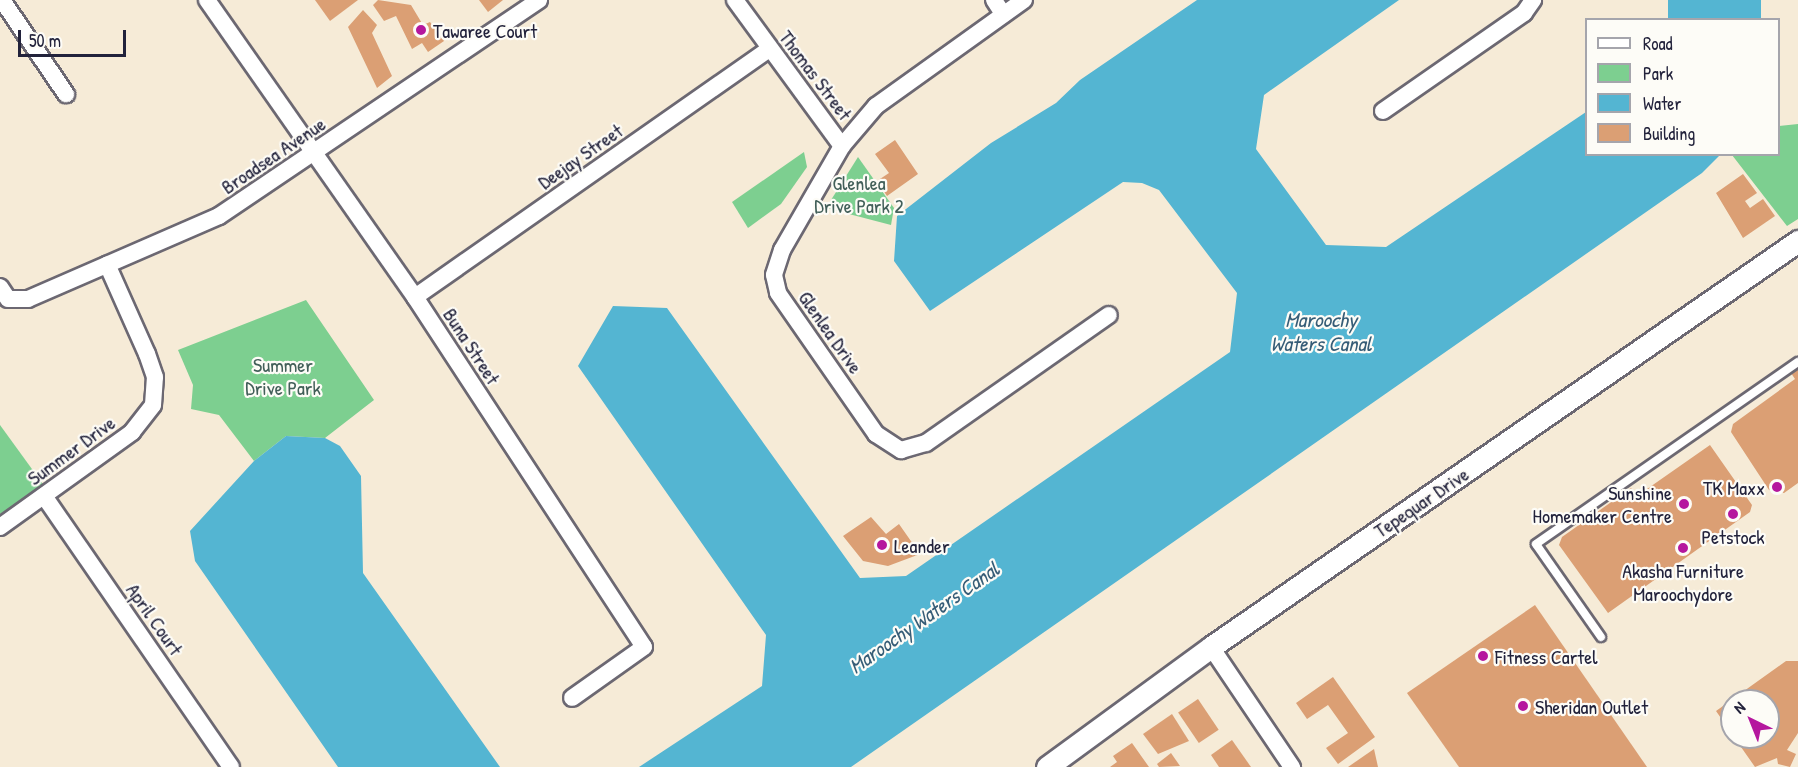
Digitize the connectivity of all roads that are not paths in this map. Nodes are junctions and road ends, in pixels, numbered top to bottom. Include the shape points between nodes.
1 (2, 0) edge
2 (207, 0) edge
3 (539, 0) edge
4 (735, 0) edge
5 (993, 0) edge
6 (1024, 0) edge
7 (1533, 0) edge
8 (1003, 14) junction
9 (769, 49) junction
10 (66, 94) dead end
11 (1383, 111) dead end
12 (842, 146) junction
13 (314, 154) junction
14 (1798, 241) edge
15 (107, 264) junction
16 (4, 293) edge
17 (415, 297) junction
18 (1109, 315) dead end
19 (1798, 362) edge
20 (44, 496) junction
21 (0, 527) edge
22 (1600, 637) dead end
23 (1211, 646) junction
24 (572, 698) dead end
25 (231, 767) edge
26 (1047, 767) edge
27 (1292, 767) edge

1 - 10 street
2 - 13 street, Buna Street
3 - 13 street, Broadsea Avenue
4 - 9 street, Thomas Street
5 - 8 street
6 - 8 street, Glenlea Drive
7 - 11 street via 1524,13
8 - 12 street, Glenlea Drive via 876,106
9 - 12 street, Thomas Street
9 - 17 street, Deejay Street
12 - 18 street, Glenlea Drive via 782,250 774,275 778,293 876,434 901,450 926,443
13 - 15 street, Broadsea Avenue via 219,216
13 - 17 street, Buna Street
14 - 23 street, Tepequar Drive
15 - 16 street, Broadsea Avenue via 28,299
15 - 20 street, Summer Drive via 155,377 153,405 132,432
17 - 24 street, Buna Street via 644,647
19 - 22 lane via 1536,544
20 - 21 street, Summer Drive
20 - 25 street, April Court
23 - 26 street, Tepequar Drive
23 - 27 street

